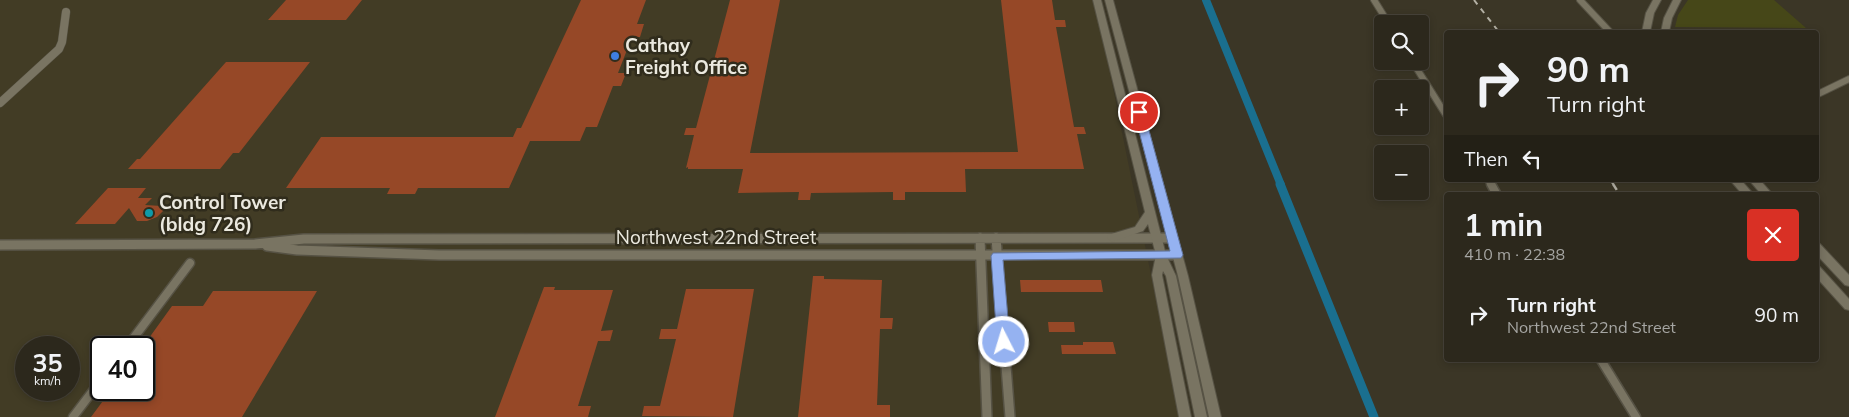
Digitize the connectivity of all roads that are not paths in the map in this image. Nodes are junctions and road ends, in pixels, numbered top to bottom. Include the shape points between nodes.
1 (1097, 0) edge
2 (1110, 0) edge
3 (1374, 0) edge
4 (1580, 0) edge
5 (1657, 0) edge
6 (1677, 0) edge
7 (66, 12) dead end
8 (1383, 15) edge
9 (1608, 30) edge
10 (1646, 30) edge
11 (1665, 30) edge
12 (1418, 70) edge
13 (1849, 79) edge
14 (1819, 94) edge
15 (0, 103) edge
16 (1444, 112) edge
17 (1737, 182) edge
18 (1749, 182) edge
19 (1756, 182) edge
20 (1765, 191) edge
21 (1746, 192) edge
22 (1150, 213) junction
23 (980, 238) junction
24 (996, 238) junction
25 (1112, 238) junction
26 (1156, 238) junction
27 (1172, 238) junction
28 (255, 244) junction
29 (0, 245) edge
30 (1819, 250) edge
31 (1161, 255) junction
32 (1177, 255) junction
33 (980, 256) junction
34 (997, 256) junction
35 (190, 263) dead end
36 (1834, 266) junction
37 (1819, 268) edge
38 (1819, 271) edge
39 (1849, 282) edge
40 (1849, 306) edge
41 (135, 336) edge
42 (1601, 362) edge
43 (90, 395) edge
44 (73, 417) edge
45 (986, 417) edge
46 (1010, 417) edge
47 (1185, 417) edge
48 (1201, 417) edge
49 (1215, 417) edge
50 (1636, 417) edge

1 - 22 main road
2 - 27 main road
3 - 8 street
4 - 9 street
5 - 10 main road
6 - 11 main road
7 - 15 street via 59,49
12 - 16 street
13 - 14 street
17 - 21 main road
18 - 20 main road
19 - 20 main road
22 - 25 main road via 1139,229
22 - 26 main road
23 - 24 street, Northwest 22nd Street
23 - 28 street, Northwest 22nd Street via 304,239
23 - 33 street
24 - 25 street, Northwest 22nd Street
24 - 34 street
25 - 26 street, Northwest 22nd Street
26 - 27 street, Northwest 22nd Street
26 - 31 main road
27 - 32 main road
28 - 29 street, Northwest 22nd Street
28 - 33 street, Northwest 22nd Street via 374,254
30 - 36 main road
31 - 32 street, Northwest 22nd Street
31 - 34 street, Northwest 22nd Street
31 - 47 main road via 1157,275
31 - 48 main road via 1172,276
32 - 49 main road
33 - 34 street, Northwest 22nd Street
33 - 45 street
34 - 46 street
35 - 41 street
36 - 37 main road
36 - 39 main road
38 - 40 main road
42 - 50 street
43 - 44 street

